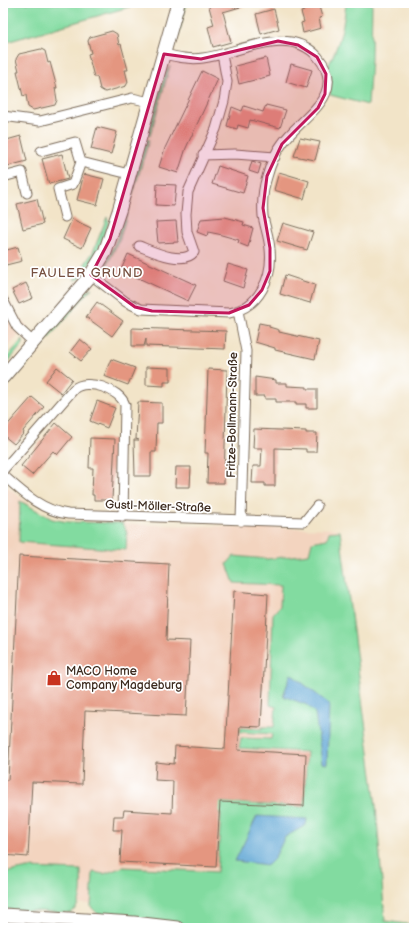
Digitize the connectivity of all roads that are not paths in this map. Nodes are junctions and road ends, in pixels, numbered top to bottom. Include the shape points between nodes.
1 (178, 3) edge
2 (164, 54) junction
3 (222, 54) junction
4 (150, 102) junction
5 (3, 116) edge
6 (41, 151) dead end
7 (203, 155) junction
8 (275, 157) junction
9 (81, 162) junction
10 (129, 174) junction
11 (3, 177) edge
12 (28, 193) dead end
13 (65, 217) dead end
14 (139, 246) dead end
15 (91, 275) junction
16 (3, 300) edge
17 (238, 311) junction
18 (33, 342) junction
19 (3, 377) edge
20 (3, 470) edge
21 (3, 475) edge
22 (317, 506) dead end
23 (123, 517) junction
24 (241, 521) junction
25 (3, 915) edge
26 (177, 928) edge

1 - 2 street
2 - 3 street via 195,59
2 - 4 street
3 - 7 street via 226,82 225,98 216,129
3 - 8 street via 264,43 287,42 309,50 324,66 327,82 323,100 314,113 289,135
4 - 5 street via 132,98 40,121
4 - 10 street
6 - 9 street via 75,142
7 - 8 street
7 - 14 street via 191,182 186,203 187,232 194,250 193,254 178,258
8 - 17 street via 267,176 263,198 270,248 270,271 255,300
9 - 10 street
9 - 13 street via 73,184 58,189
10 - 15 street via 110,240
11 - 12 street via 22,172
15 - 17 street via 126,302 141,309 229,313
15 - 18 street
16 - 18 street via 17,327
17 - 24 street, Fritze-Bollmann-Straße via 246,351
18 - 19 street
20 - 23 street via 74,389 82,384 94,384 117,394 125,403
21 - 23 street, Gustl-Möller-Straße via 35,501 52,511
22 - 24 street, Gustl-Möller-Straße via 304,522
23 - 24 street, Gustl-Möller-Straße
25 - 26 street

